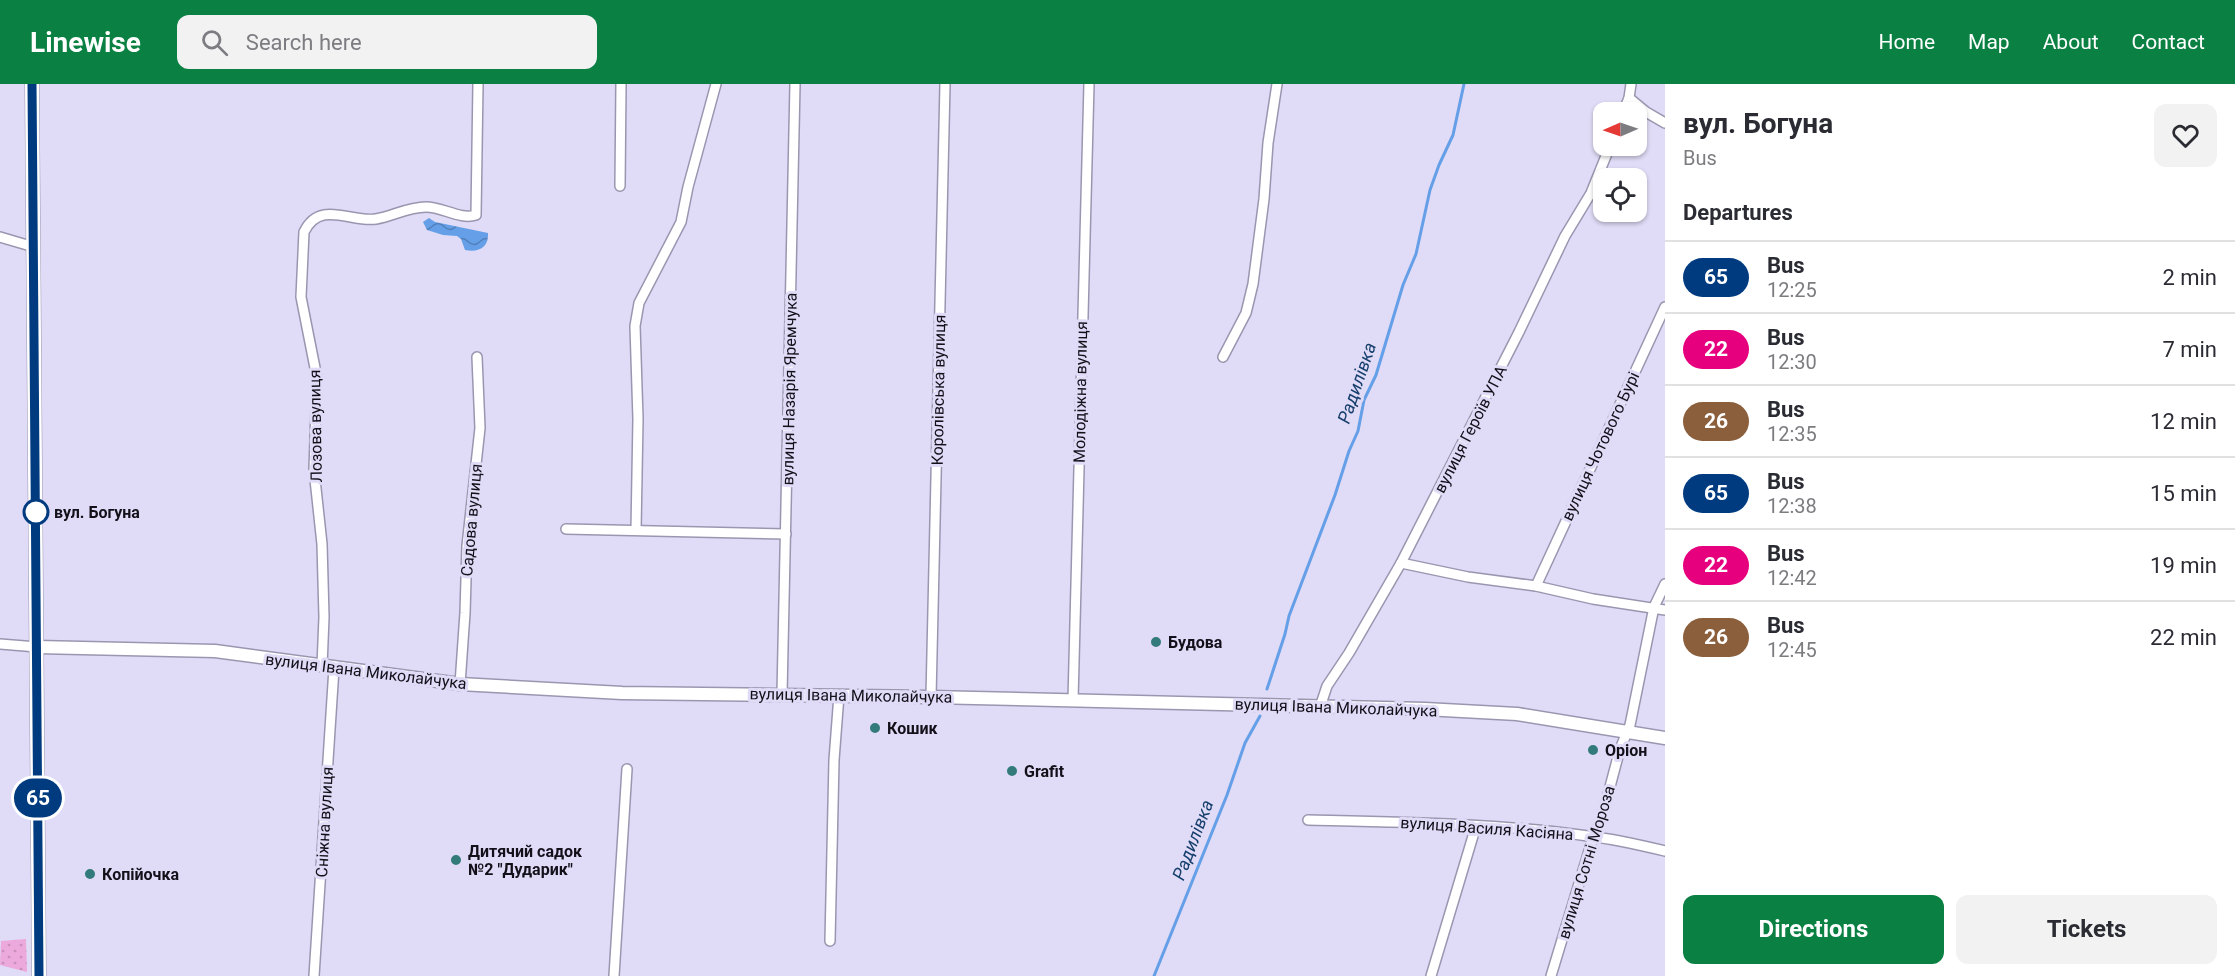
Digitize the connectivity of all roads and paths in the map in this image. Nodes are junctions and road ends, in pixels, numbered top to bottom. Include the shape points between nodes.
1 (32, 84) edge
2 (478, 84) edge
3 (621, 84) edge
4 (716, 84) edge
5 (795, 84) edge
6 (945, 84) edge
7 (1089, 84) edge
8 (1277, 84) edge
9 (1631, 84) edge
10 (1629, 98) junction
11 (1627, 102) edge
12 (1665, 123) edge
13 (1606, 156) edge
14 (620, 186) dead end
15 (0, 237) edge
16 (34, 247) junction
17 (1665, 307) edge
18 (477, 357) dead end
19 (1223, 357) dead end
20 (566, 529) dead end
21 (636, 530) junction
22 (786, 534) junction
23 (1401, 563) junction
24 (1665, 584) edge
25 (1536, 586) junction
26 (1654, 607) junction
27 (1665, 610) edge
28 (0, 644) edge
29 (37, 647) junction
30 (328, 667) junction
31 (459, 684) junction
32 (782, 694) junction
33 (840, 695) junction
34 (931, 697) junction
35 (1073, 700) junction
36 (1320, 707) junction
37 (1628, 731) junction
38 (1665, 738) edge
39 (627, 769) dead end
40 (1308, 820) dead end
41 (1476, 826) junction
42 (1593, 836) junction
43 (1665, 850) edge
44 (830, 941) dead end
45 (39, 976) edge
46 (314, 976) edge
47 (614, 976) edge
48 (1431, 976) edge
49 (1551, 976) edge

1 - 16 street
2 - 30 street, Лозова вулиця via 476,214 469,217 428,207 375,219 327,214 308,224 301,290 317,378 314,470
3 - 14 street
4 - 21 street via 681,222 639,303 635,326
5 - 22 street, вулиця Назарія Яремчука
6 - 34 street, Королівська вулиця
7 - 35 street, Молодіжна вулиця
8 - 19 street via 1253,284 1246,313
9 - 10 street
10 - 11 street
10 - 12 street
13 - 23 street, вулиця Героїв УПА via 1591,193 1565,236
15 - 16 street
16 - 29 street
17 - 25 street, вулиця Чотового Бурі
18 - 31 street, Садова вулиця via 480,428 467,546
20 - 21 street
21 - 22 street
22 - 32 street, вулиця Назарія Яремчука
23 - 25 street
23 - 36 street, вулиця Героїв УПА via 1327,686
24 - 26 street, вулиця Сотні Мороза
25 - 26 street
26 - 27 street
26 - 37 street, вулиця Сотні Мороза
28 - 29 street
29 - 30 street, вулиця Івана Миколайчука via 215,651
29 - 45 street
30 - 31 street, вулиця Івана Миколайчука
30 - 46 street, Сніжна вулиця
31 - 32 street, вулиця Івана Миколайчука via 622,693
32 - 33 street, вулиця Івана Миколайчука
33 - 34 street, вулиця Івана Миколайчука
33 - 44 street via 834,760
34 - 35 street, вулиця Івана Миколайчука
35 - 36 street, вулиця Івана Миколайчука
36 - 37 street, вулиця Івана Миколайчука via 1517,714
37 - 38 street, вулиця Івана Миколайчука
37 - 42 street, вулиця Сотні Мороза
39 - 47 street
40 - 41 street, вулиця Василя Касіяна
41 - 42 street, вулиця Василя Касіяна
41 - 48 street
42 - 43 street, вулиця Василя Касіяна
42 - 49 street, вулиця Сотні Мороза

